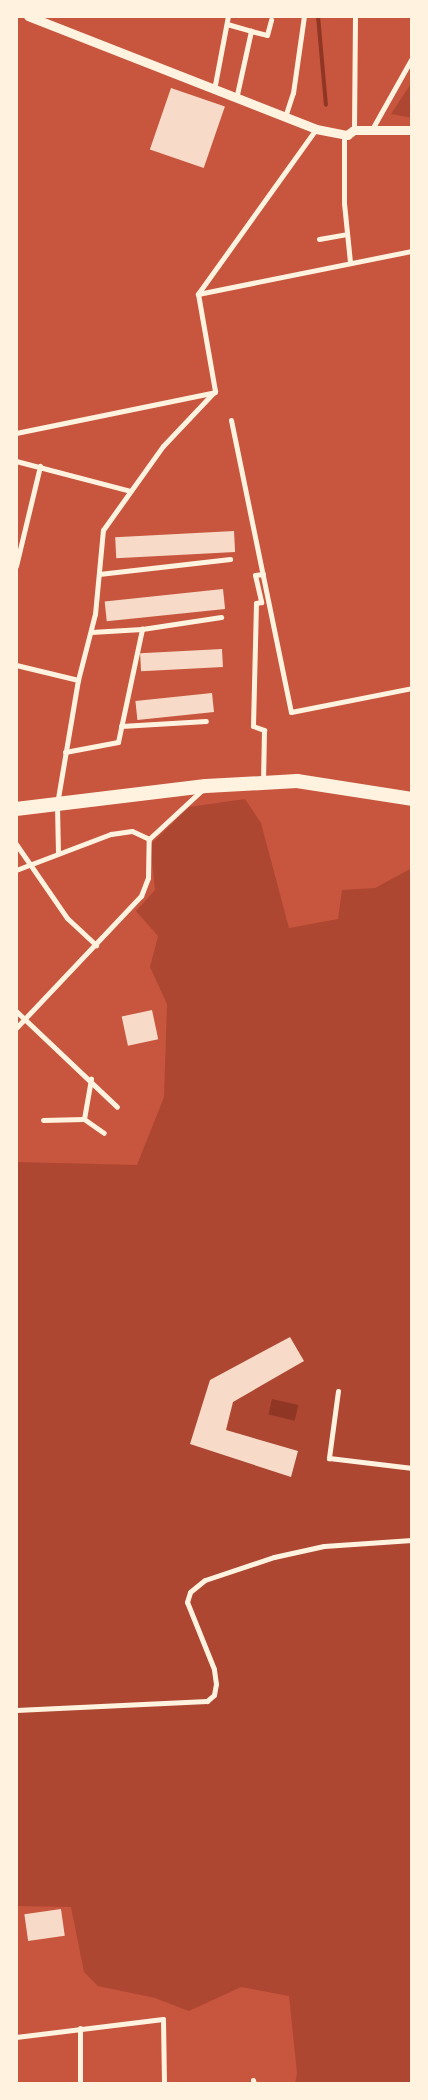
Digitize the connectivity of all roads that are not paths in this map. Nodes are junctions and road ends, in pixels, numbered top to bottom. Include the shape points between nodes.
1 (28, 16) edge
2 (228, 16) edge
3 (304, 16) edge
4 (354, 16) edge
5 (271, 20) dead end
6 (227, 24) junction
7 (250, 31) junction
8 (412, 58) edge
9 (214, 91) junction
10 (236, 100) junction
11 (284, 118) junction
12 (316, 129) junction
13 (354, 130) junction
14 (412, 130) edge
15 (371, 131) junction
16 (344, 134) junction
17 (347, 234) junction
18 (319, 239) dead end
19 (412, 251) edge
20 (350, 262) junction
21 (198, 294) junction
22 (215, 391) junction
23 (232, 420) dead end
24 (16, 433) edge
25 (16, 461) edge
26 (40, 466) junction
27 (130, 491) junction
28 (230, 559) dead end
29 (16, 566) edge
30 (99, 574) junction
31 (263, 574) junction
32 (221, 617) dead end
33 (142, 629) junction
34 (91, 632) junction
35 (16, 665) edge
36 (78, 680) junction
37 (412, 688) edge
38 (206, 721) dead end
39 (121, 726) junction
40 (65, 752) junction
41 (263, 783) junction
42 (206, 786) junction
43 (412, 799) edge
44 (57, 804) junction
45 (16, 809) edge
46 (149, 839) junction
47 (16, 844) edge
48 (58, 852) junction
49 (29, 864) junction
50 (16, 870) edge
51 (96, 945) junction
52 (16, 1011) edge
53 (26, 1020) junction
54 (16, 1028) edge
55 (91, 1080) junction
56 (118, 1107) dead end
57 (84, 1119) junction
58 (44, 1120) dead end
59 (104, 1133) dead end
60 (338, 1391) dead end
61 (412, 1468) edge
62 (412, 1540) edge
63 (16, 1710) edge
64 (80, 2028) junction
65 (16, 2037) edge
66 (80, 2084) edge
67 (164, 2084) edge

1 - 9 street
2 - 6 street
3 - 11 street via 293,92
4 - 13 street
5 - 7 street via 267,35
6 - 7 street
6 - 9 street
7 - 10 street
8 - 15 street
9 - 10 street
10 - 11 street
11 - 12 street
12 - 16 street
12 - 21 street
13 - 15 street
13 - 16 street
14 - 15 street
16 - 17 street
17 - 18 street
17 - 20 street
19 - 20 street
20 - 21 street
21 - 22 street
22 - 24 street
22 - 27 street via 164,446
23 - 31 street
25 - 26 street
26 - 27 street
26 - 29 street
27 - 30 street via 103,530
28 - 30 street
30 - 34 street
31 - 37 street via 291,712
31 - 41 street via 254,575 261,602 256,603 253,726 264,730
32 - 33 street
33 - 34 street
33 - 39 street
34 - 36 street
35 - 36 street
36 - 40 street
38 - 39 street
39 - 40 street via 118,742
40 - 44 street
41 - 42 highway
41 - 43 highway via 297,781
42 - 44 highway
42 - 46 street
44 - 45 highway
44 - 48 street
46 - 48 street via 132,831 111,834
46 - 51 street via 148,878 141,896
47 - 49 street
48 - 49 street
49 - 50 street
49 - 51 street via 67,918
51 - 53 street
52 - 53 street
53 - 54 street
53 - 55 street
55 - 56 street
55 - 57 street
57 - 58 street
57 - 59 street
60 - 61 street via 329,1458
62 - 63 street via 324,1546 274,1557 205,1580 190,1592 186,1602 214,1669 214,1695 207,1701
64 - 65 street
64 - 66 street
64 - 67 street via 163,2019

